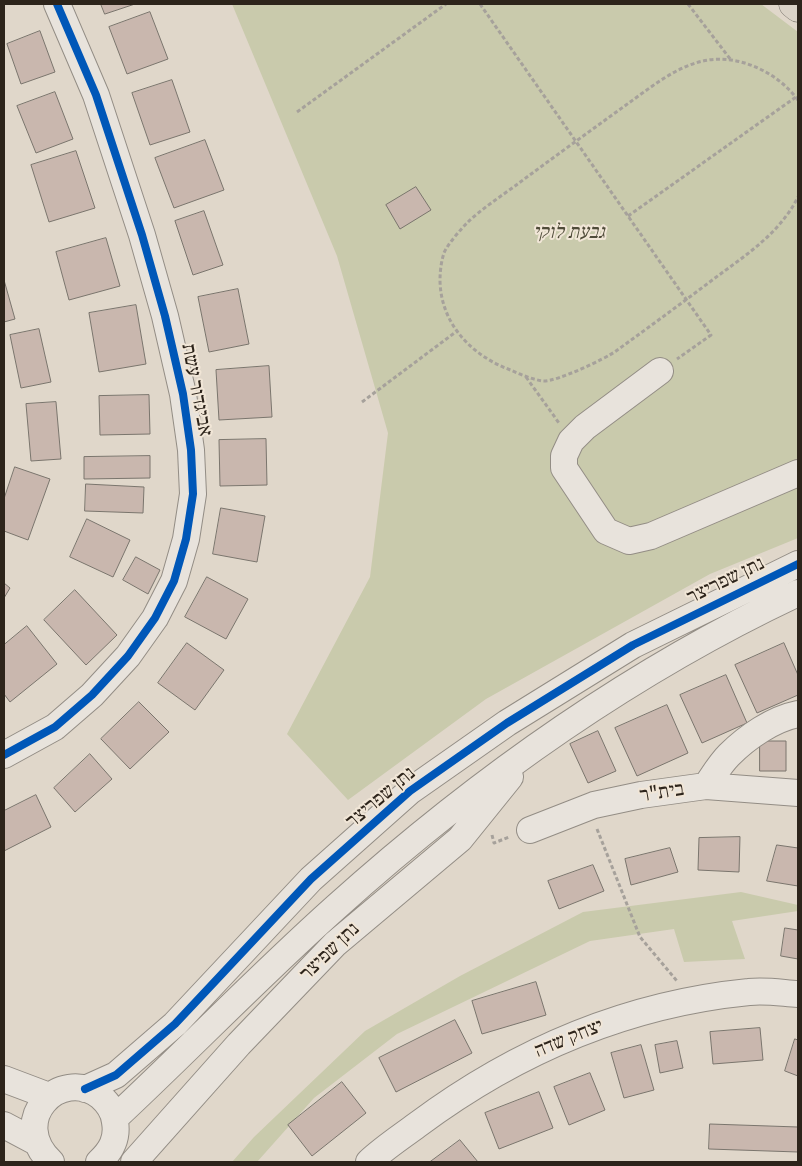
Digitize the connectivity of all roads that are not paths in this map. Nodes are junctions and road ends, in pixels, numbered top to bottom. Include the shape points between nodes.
1 (58, 4) edge
2 (794, 4) edge
3 (798, 8) edge
4 (660, 371) road end
5 (798, 473) edge
6 (798, 564) edge
7 (798, 593) edge
8 (798, 714) edge
9 (533, 749) junction
10 (4, 755) edge
11 (706, 786) junction
12 (798, 793) edge
13 (530, 830) road end
14 (798, 994) edge
15 (4, 1079) edge
16 (85, 1089) junction
17 (49, 1096) junction
18 (115, 1118) junction
19 (4, 1125) edge
20 (43, 1152) edge
21 (109, 1159) edge
22 (134, 1162) edge
23 (370, 1162) edge

1 - 10 street, אביגדור עשת via 96,96 165,316 183,394 191,450 192,494 186,539 174,581 128,656 92,695 55,727
2 - 3 main road
4 - 5 street via 585,427 571,441 564,456 564,468 606,531 629,541 651,536
6 - 16 street, נתן שפריצר via 633,645 507,723 410,791 311,879 175,1024 116,1075
7 - 9 street via 671,659
8 - 11 street via 785,717 759,732 728,756
9 - 18 street via 467,797 335,908
9 - 22 street, נתן שפיצר via 464,835 335,944 239,1044
11 - 12 street, בית"ר
11 - 13 street, בית"ר via 641,795 588,808
14 - 23 street, יצחק שדה via 750,992 670,1004 584,1030 509,1065 446,1103
15 - 17 street
16 - 17 street via 60,1090
16 - 18 street via 104,1100
17 - 20 street via 35,1117 34,1130
18 - 21 street via 116,1130
19 - 20 street

